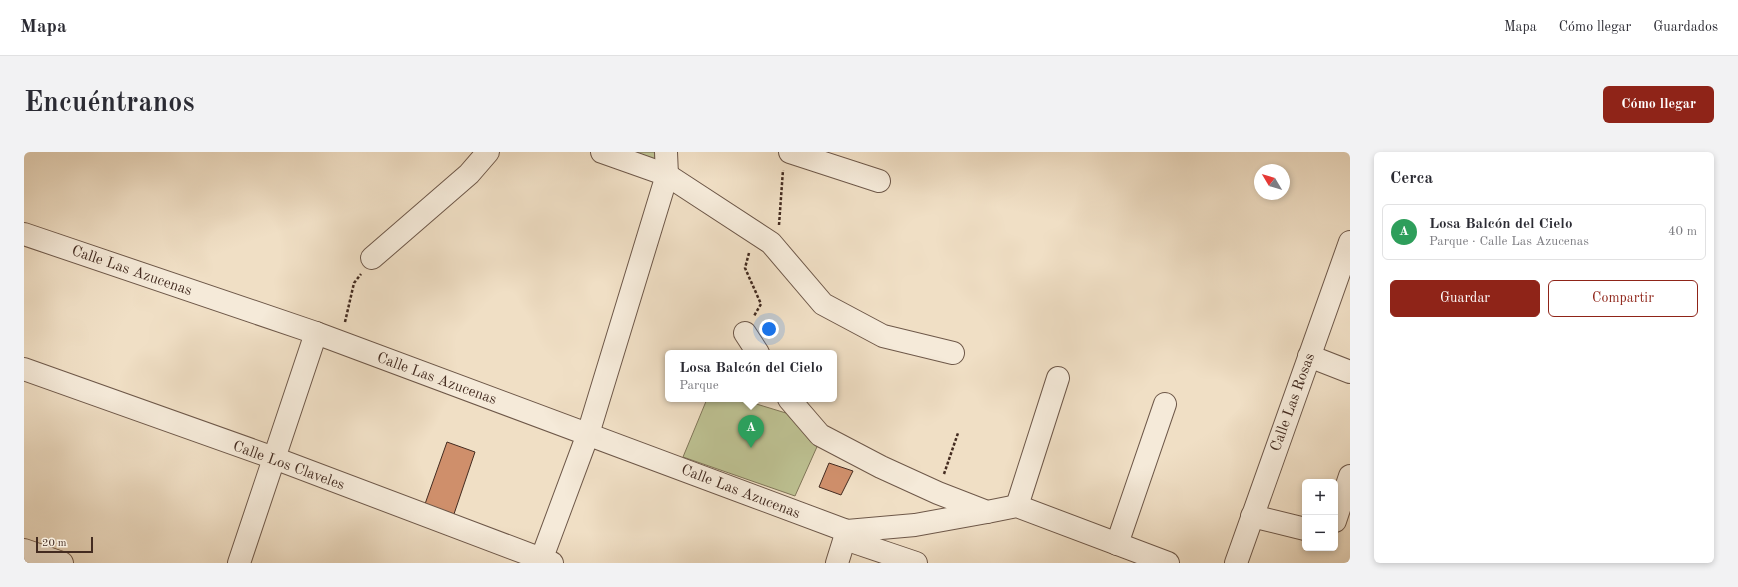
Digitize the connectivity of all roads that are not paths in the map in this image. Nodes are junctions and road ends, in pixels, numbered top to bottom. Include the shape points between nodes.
1 (488, 152) edge
2 (602, 152) edge
3 (666, 152) edge
4 (787, 160) edge
5 (667, 175) junction
6 (878, 181) dead end
7 (24, 234) edge
8 (1350, 242) edge
9 (372, 258) road end
10 (316, 333) junction
11 (746, 333) road end
12 (756, 350) edge
13 (953, 353) dead end
14 (1309, 356) junction
15 (24, 369) edge
16 (1350, 372) edge
17 (1058, 378) dead end
18 (792, 402) edge
19 (1165, 404) dead end
20 (588, 434) junction
21 (274, 458) junction
22 (1350, 476) edge
23 (1017, 506) junction
24 (987, 512) junction
25 (1337, 515) edge
26 (1252, 516) junction
27 (1302, 529) edge
28 (846, 535) junction
29 (1117, 544) junction
30 (24, 550) edge
31 (545, 562) edge
32 (62, 563) edge
33 (239, 563) edge
34 (837, 563) edge
35 (916, 563) edge
36 (1168, 563) edge
37 (1236, 563) edge

1 - 9 street via 468,174
2 - 5 street
3 - 5 street
4 - 6 street
5 - 13 street via 771,243 823,304 883,336
5 - 20 street
7 - 10 street, Calle Las Azucenas
8 - 14 street, Calle Las Rosas
10 - 20 street, Calle Las Azucenas
10 - 21 street
11 - 12 street
14 - 16 street
14 - 26 street, Calle Las Rosas
15 - 21 street, Calle Los Claveles
17 - 23 street
18 - 24 street via 820,435 881,467
19 - 29 street
20 - 28 street, Calle Las Azucenas
20 - 31 street
21 - 31 street, Calle Los Claveles
21 - 33 street
22 - 25 street
23 - 24 street
23 - 29 street
24 - 28 street
26 - 27 street
26 - 37 street, Calle Las Rosas
28 - 34 street
28 - 35 street, Calle Las Azucenas
29 - 36 street
30 - 32 street

